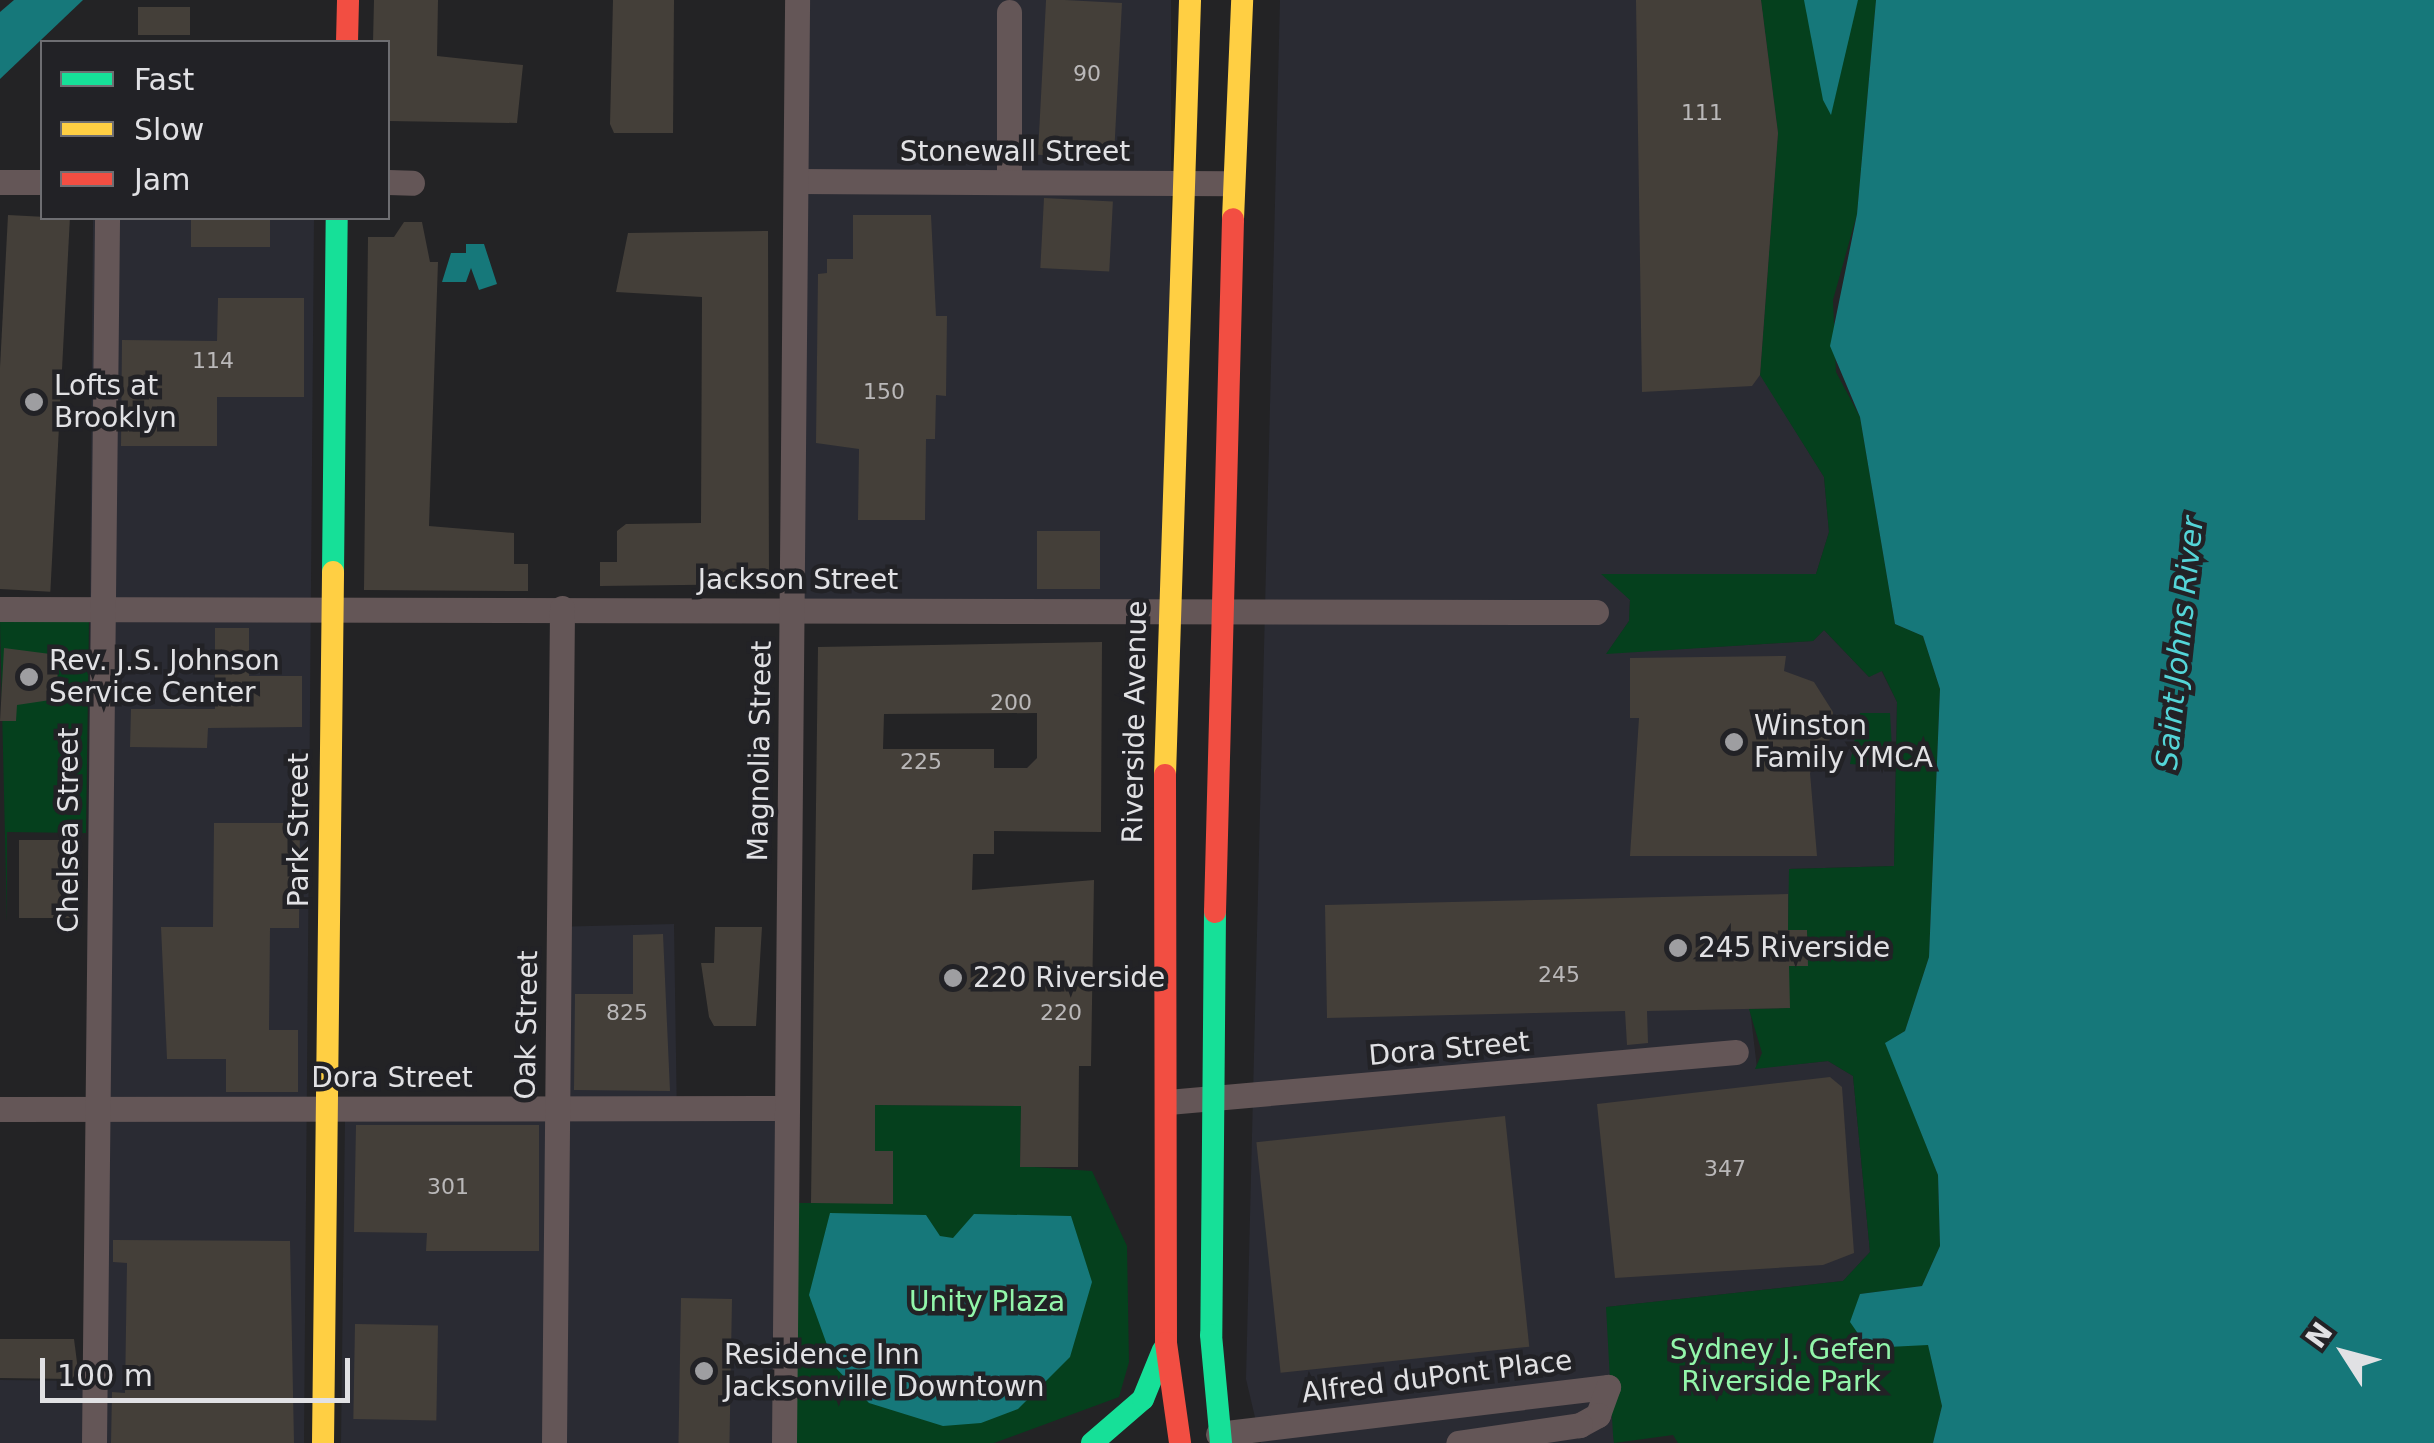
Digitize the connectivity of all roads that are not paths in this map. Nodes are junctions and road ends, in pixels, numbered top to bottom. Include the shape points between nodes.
1 (348, 0) edge
2 (797, 0) edge
3 (1190, 0) edge
4 (1242, 0) edge
5 (1009, 12) dead end
6 (347, 40) edge
7 (798, 181) junction
8 (0, 182) edge
9 (40, 182) edge
10 (1009, 182) junction
11 (1180, 183) junction
12 (1232, 183) junction
13 (106, 220) edge
14 (337, 220) edge
15 (101, 608) junction
16 (562, 608) junction
17 (0, 609) edge
18 (334, 610) junction
19 (794, 610) junction
20 (1166, 611) junction
21 (1218, 612) junction
22 (1596, 612) dead end
23 (1736, 1052) dead end
24 (1168, 1102) junction
25 (1214, 1102) junction
26 (556, 1107) junction
27 (326, 1108) junction
28 (785, 1108) junction
29 (0, 1109) edge
30 (97, 1109) junction
31 (1166, 1343) junction
32 (1219, 1439) edge
33 (1173, 1442) edge
34 (94, 1443) edge
35 (323, 1443) edge
36 (554, 1443) edge
37 (784, 1443) edge
38 (1092, 1443) edge
39 (1458, 1443) edge

1 - 6 main road
2 - 7 street, Magnolia Street
3 - 11 main road, Riverside Avenue
4 - 12 main road
5 - 10 street
7 - 10 street, Stonewall Street
7 - 19 street, Magnolia Street
8 - 9 street
10 - 11 street, Stonewall Street
11 - 12 street, Stonewall Street
11 - 20 main road, Riverside Avenue
12 - 21 main road
13 - 15 street, Chelsea Street
14 - 18 main road, Park Street
15 - 17 street, Jackson Street
15 - 18 street, Jackson Street
15 - 30 street, Chelsea Street
16 - 18 street, Jackson Street
16 - 19 street, Jackson Street
16 - 26 street, Oak Street
18 - 27 main road, Park Street
19 - 20 street, Jackson Street
19 - 28 street, Magnolia Street
20 - 21 street, Jackson Street
20 - 24 main road, Riverside Avenue
21 - 22 street, Jackson Street
21 - 25 main road
23 - 25 street, Dora Street
24 - 25 street, Dora Street
24 - 31 main road, Riverside Avenue
25 - 32 main road
26 - 27 street, Dora Street
26 - 28 street, Dora Street
26 - 36 street, Oak Street
27 - 30 street, Dora Street
27 - 35 main road, Park Street
28 - 37 street, Magnolia Street
29 - 30 street, Dora Street
30 - 34 street, Chelsea Street
31 - 33 main road, Riverside Avenue
31 - 38 main road via 1143,1399
32 - 33 main road
32 - 39 street, Alfred duPont Place via 1608,1387 1598,1415 1580,1424

